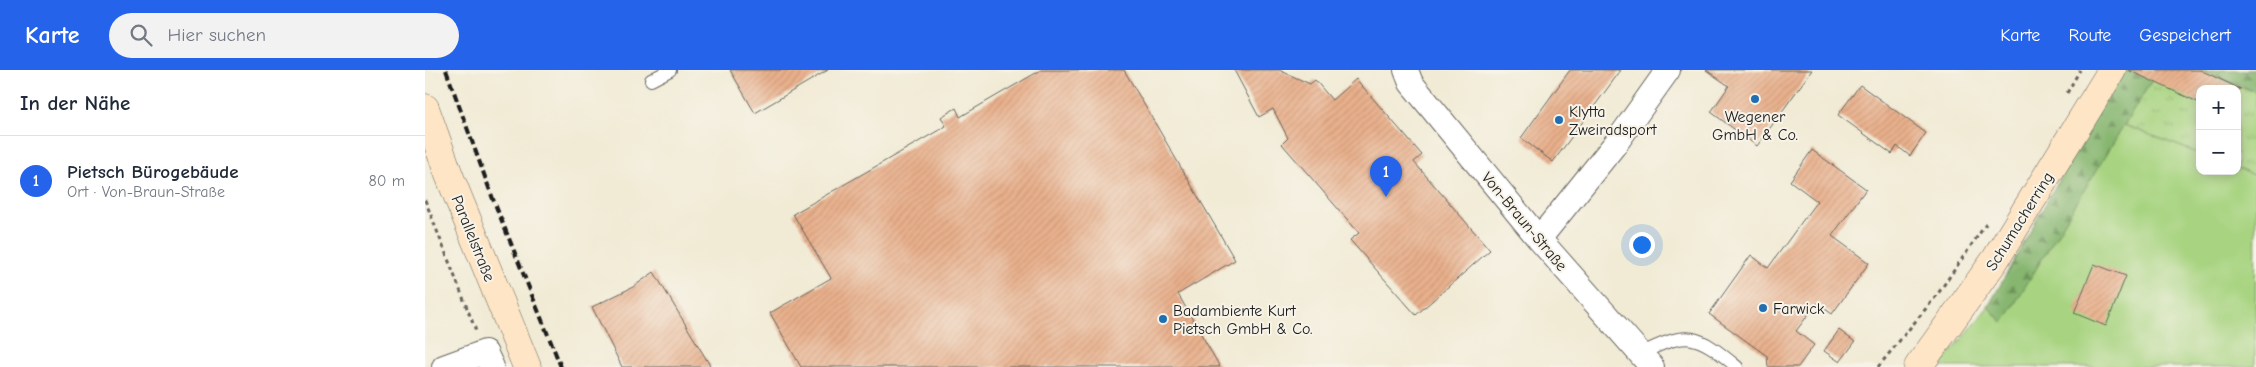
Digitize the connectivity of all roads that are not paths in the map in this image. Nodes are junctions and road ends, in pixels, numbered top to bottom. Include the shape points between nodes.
1 (670, 70) edge
2 (1406, 70) edge
3 (1668, 70) edge
4 (2112, 70) edge
5 (651, 80) dead end
6 (425, 108) edge
7 (1539, 239) junction
8 (488, 360) edge
9 (1646, 361) edge
10 (444, 367) edge
11 (527, 367) edge
12 (1737, 367) edge
13 (1918, 367) edge

1 - 5 lane
2 - 7 street, Von-Braun-Straße via 1411,83
3 - 7 street via 1616,143
4 - 13 main road, Schumacherring via 1995,260
6 - 11 main road, Parallelstraße
7 - 9 street, Von-Braun-Straße
8 - 10 street
9 - 12 lane via 1675,339 1694,338 1711,345

